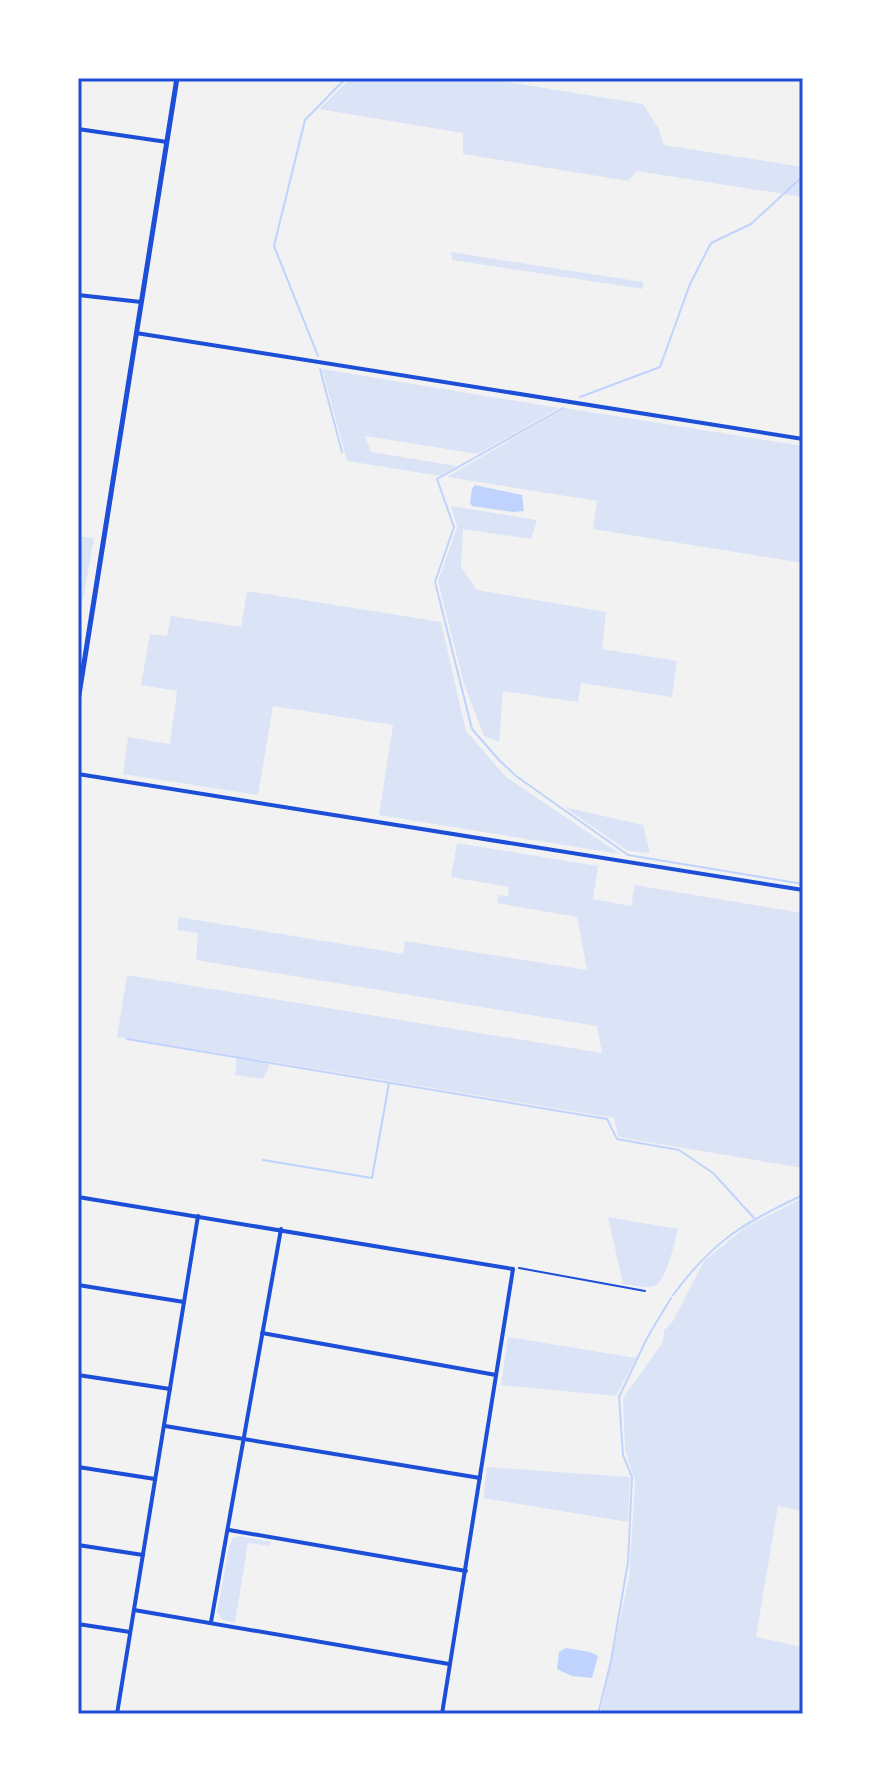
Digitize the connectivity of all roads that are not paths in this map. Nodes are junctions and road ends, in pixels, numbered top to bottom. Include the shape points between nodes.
1 (177, 78) edge
2 (78, 129) edge
3 (167, 142) junction
4 (78, 295) edge
5 (141, 302) junction
6 (136, 333) junction
7 (803, 439) edge
8 (78, 701) edge
9 (78, 774) edge
10 (803, 890) edge
11 (78, 1197) edge
12 (198, 1216) junction
13 (281, 1229) junction
14 (78, 1285) edge
15 (184, 1302) junction
16 (262, 1333) junction
17 (78, 1375) edge
18 (496, 1375) junction
19 (171, 1389) junction
20 (165, 1426) junction
21 (243, 1438) junction
22 (78, 1467) edge
23 (480, 1478) junction
24 (155, 1479) junction
25 (229, 1530) junction
26 (78, 1545) edge
27 (143, 1555) junction
28 (466, 1571) junction
29 (134, 1610) junction
30 (211, 1622) junction
31 (78, 1624) edge
32 (130, 1632) junction
33 (449, 1664) junction
34 (117, 1714) edge
35 (442, 1714) edge

1 - 3 street
2 - 3 street
3 - 5 street
4 - 5 street
5 - 6 street
6 - 7 street
6 - 8 street
9 - 10 street
11 - 12 street
12 - 13 street
12 - 15 street
13 - 16 street
13 - 18 street via 513,1269
14 - 15 street
15 - 19 street
16 - 18 street
16 - 21 street
17 - 19 street
18 - 23 street
19 - 20 street
20 - 21 street
20 - 24 street
21 - 23 street
21 - 25 street
22 - 24 street
23 - 28 street
24 - 27 street
25 - 28 street
25 - 30 street
26 - 27 street
27 - 29 street
28 - 33 street
29 - 30 street
29 - 32 street
30 - 33 street
31 - 32 street
32 - 34 street
33 - 35 street

